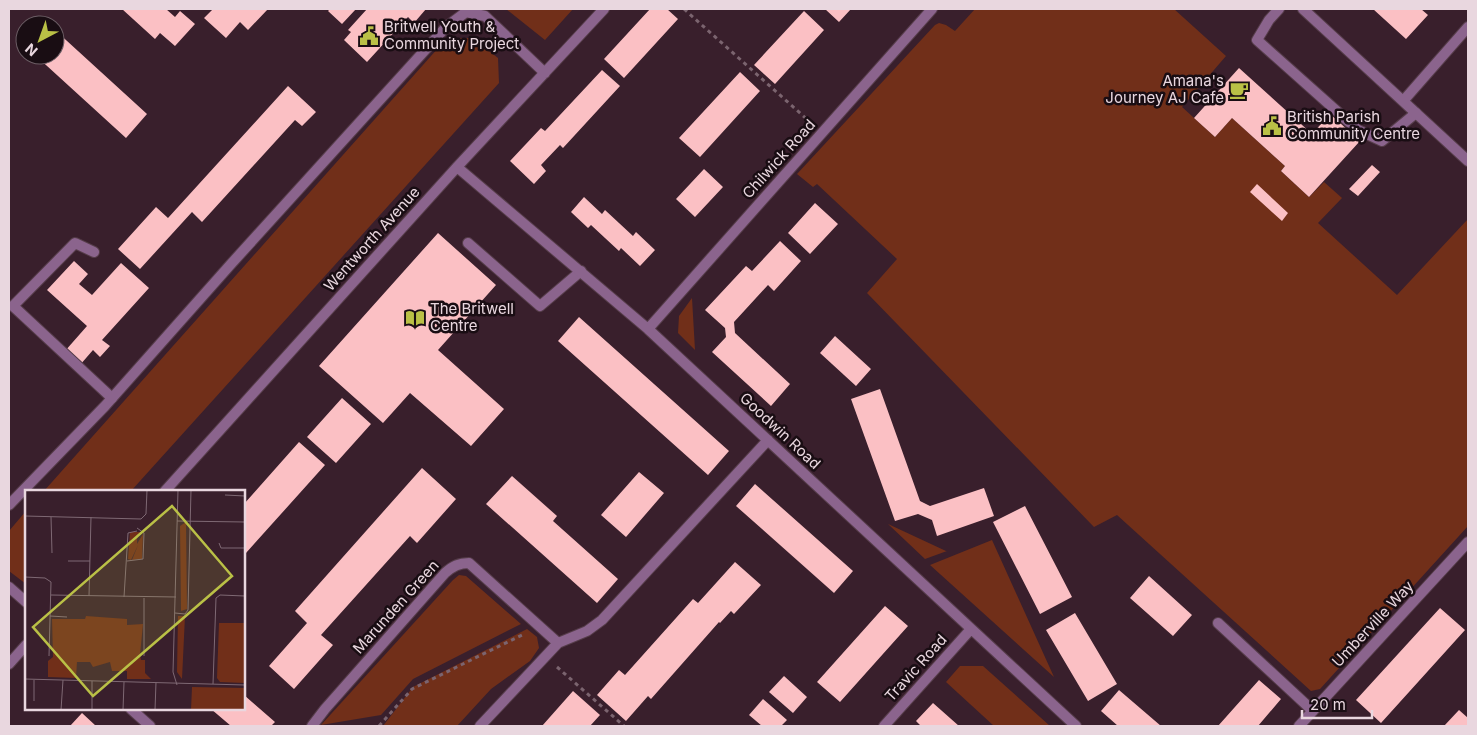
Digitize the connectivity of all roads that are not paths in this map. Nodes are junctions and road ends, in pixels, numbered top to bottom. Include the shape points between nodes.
1 (604, 9) edge
2 (932, 9) edge
3 (1279, 9) edge
4 (1303, 9) edge
5 (1468, 27) edge
6 (545, 73) junction
7 (1404, 100) junction
8 (1416, 113) junction
9 (1468, 161) edge
10 (457, 167) junction
11 (468, 243) dead end
12 (94, 252) dead end
13 (581, 271) junction
14 (648, 329) junction
15 (112, 398) junction
16 (768, 440) junction
17 (166, 490) edge
18 (9, 505) edge
19 (1468, 542) edge
20 (9, 587) edge
21 (25, 601) edge
22 (1218, 623) dead end
23 (971, 629) junction
24 (558, 644) junction
25 (25, 646) edge
26 (9, 664) edge
27 (132, 710) edge
28 (1312, 711) junction
29 (150, 726) edge
30 (312, 726) edge
31 (480, 726) edge
32 (884, 726) edge
33 (1076, 726) edge
34 (1299, 726) edge

1 - 6 street, Wentworth Avenue
2 - 14 street, Chilwick Road
3 - 8 street via 1257,40 1358,130 1382,141
4 - 7 street
5 - 7 street
6 - 10 street, Wentworth Avenue
6 - 15 street via 485,16 466,12 446,27
7 - 8 street
8 - 9 street
10 - 13 street, Goodwin Road
10 - 17 street, Wentworth Avenue
11 - 13 street via 540,306
12 - 15 street via 75,243 13,306
13 - 14 street, Goodwin Road
14 - 16 street, Goodwin Road
15 - 18 street
16 - 23 street, Goodwin Road
16 - 24 street via 602,620
19 - 28 street, Umberville Way
20 - 21 street
22 - 28 street
23 - 32 street, Travic Road
23 - 33 street, Goodwin Road
24 - 30 street, Marunden Green via 469,563 461,563 445,573
24 - 31 street
25 - 26 street
27 - 29 street
28 - 34 street, Umberville Way

